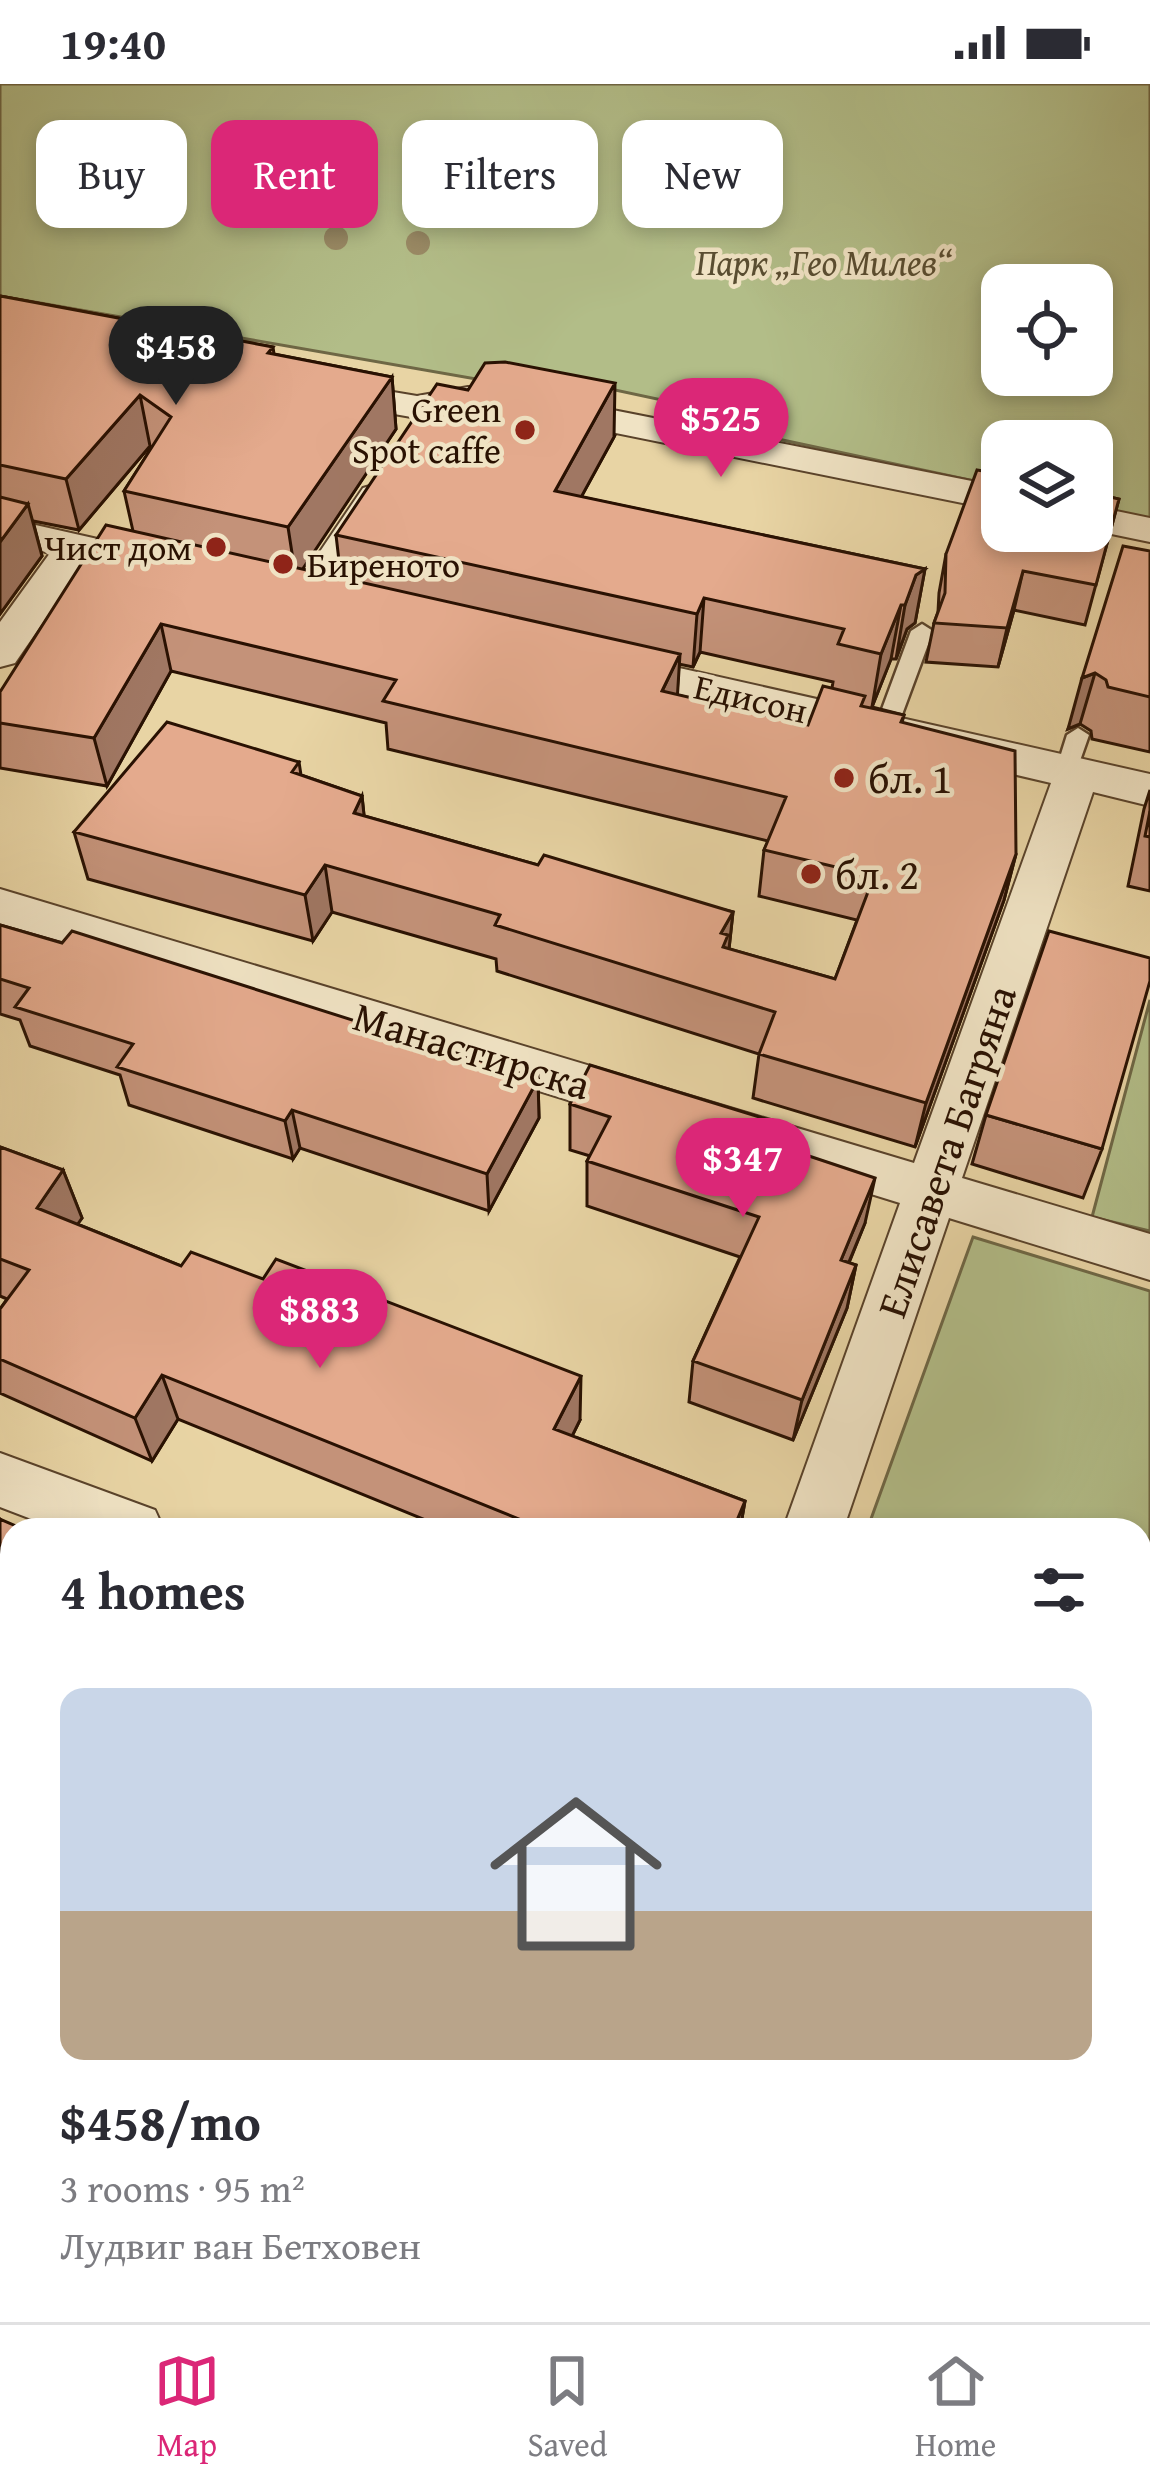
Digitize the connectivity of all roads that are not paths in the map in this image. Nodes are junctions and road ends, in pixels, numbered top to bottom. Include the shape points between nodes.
1 (281, 383) edge
2 (436, 406) junction
3 (981, 495) edge
4 (1113, 522) edge
5 (0, 529) edge
6 (1150, 530) edge
7 (75, 546) junction
8 (192, 573) edge
9 (262, 588) edge
10 (309, 599) junction
11 (350, 608) edge
12 (922, 631) dead end
13 (0, 653) edge
14 (562, 656) edge
15 (886, 728) junction
16 (1074, 759) junction
17 (1150, 790) edge
18 (0, 906) edge
19 (933, 1191) junction
20 (1150, 1257) edge
21 (0, 1480) edge
22 (102, 1518) edge
23 (817, 1518) edge

1 - 2 street
2 - 3 street via 506,400
2 - 10 street
4 - 6 street
5 - 7 street
7 - 8 street
7 - 13 street
9 - 10 street
10 - 11 street
12 - 15 lane
14 - 15 street, Едисон
15 - 16 street, Едисон
16 - 17 street, Едисон
16 - 19 street, Елисавета Багряна
18 - 19 street, Манастирска
19 - 20 street, Манастирска
19 - 23 street, Елисавета Багряна
21 - 22 street

